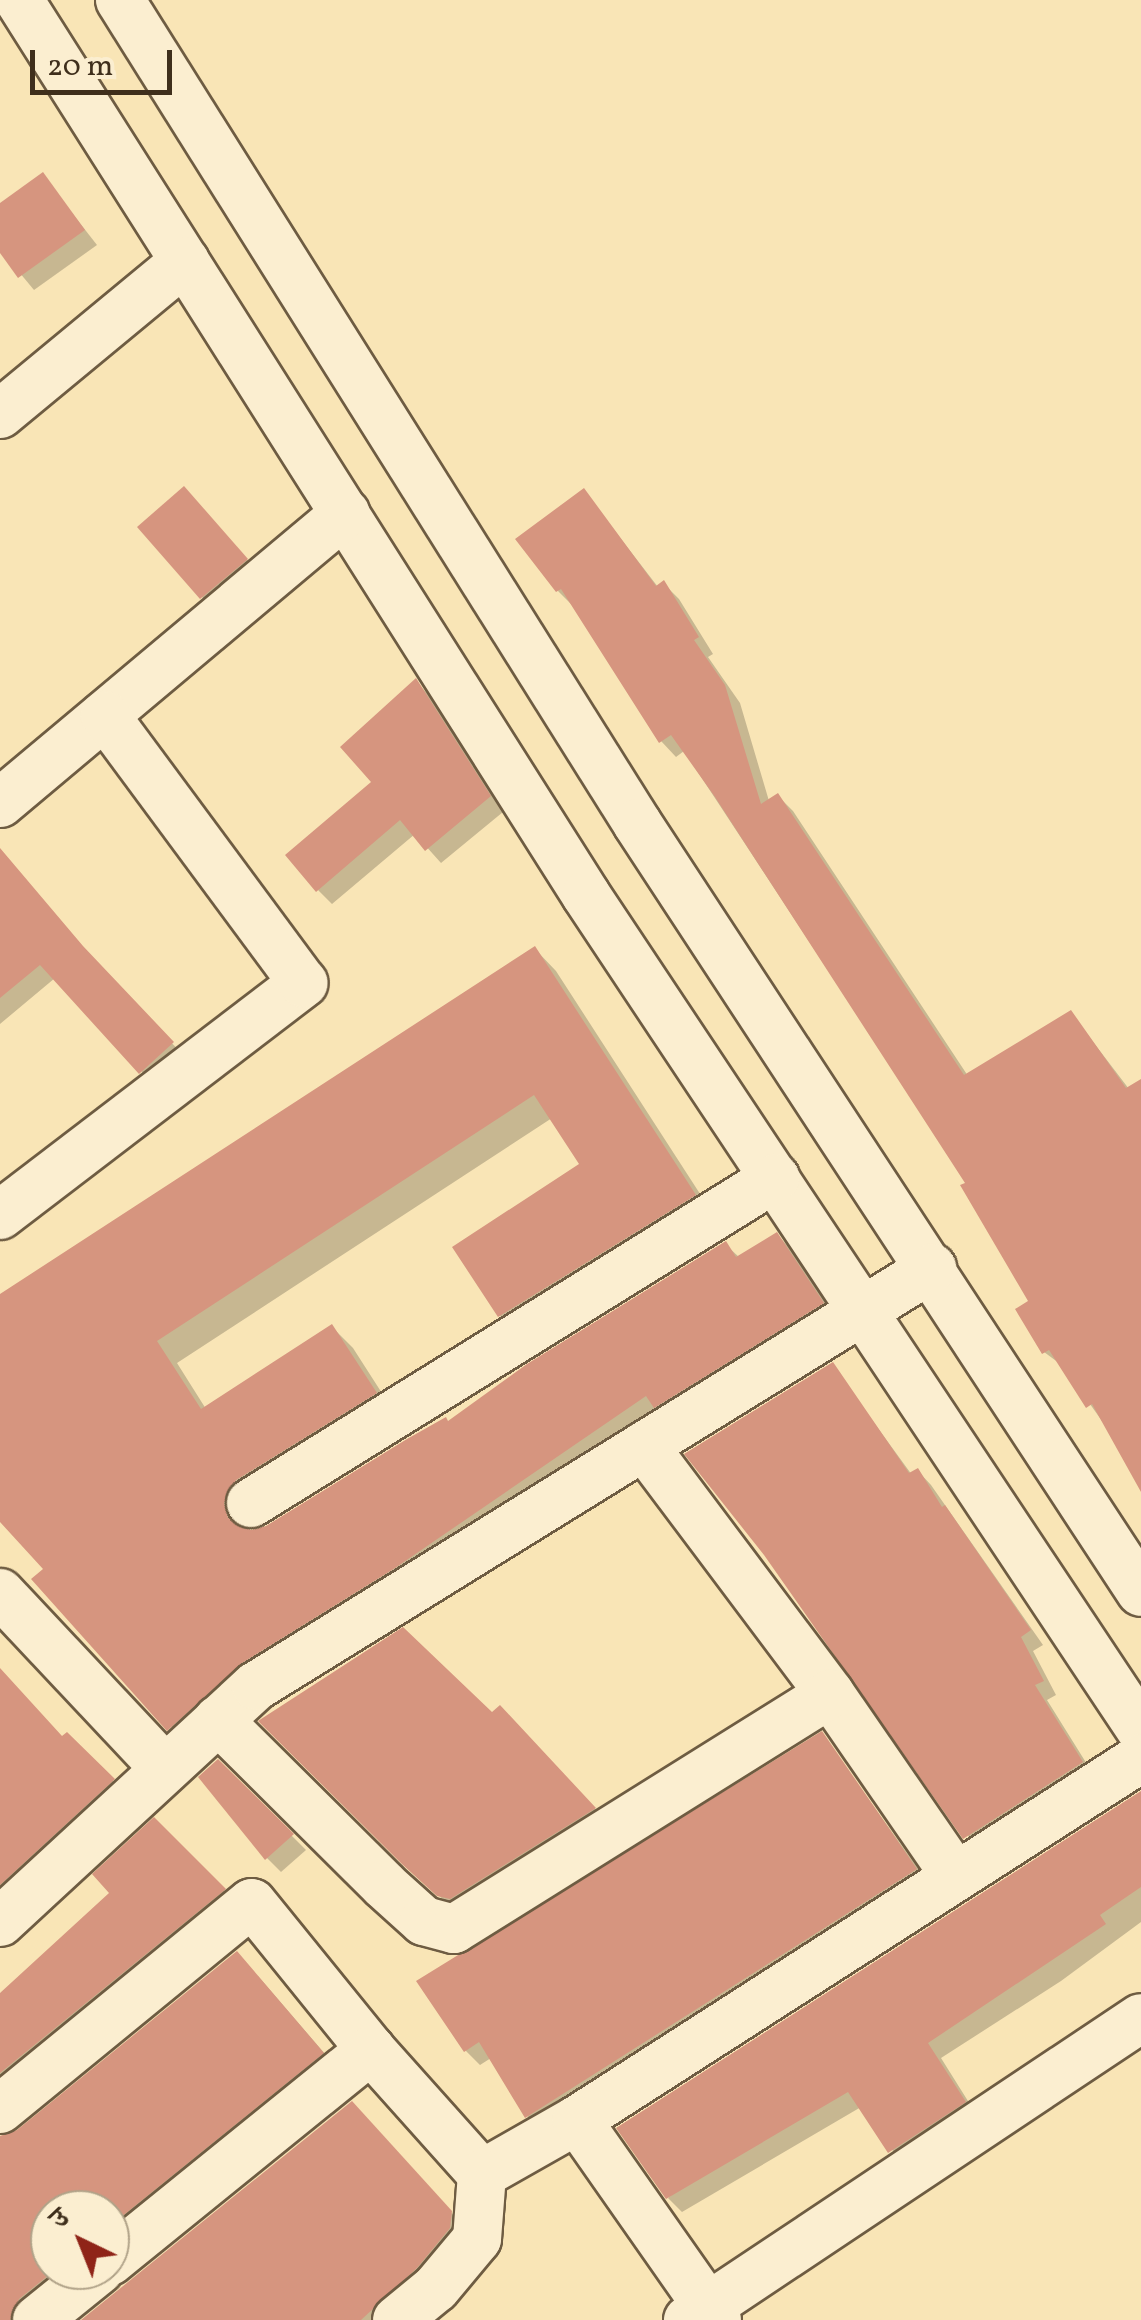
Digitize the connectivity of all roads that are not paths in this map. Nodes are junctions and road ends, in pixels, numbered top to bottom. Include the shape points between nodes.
1 (19, 0) edge
2 (120, 0) edge
3 (185, 261) junction
4 (0, 414) edge
5 (345, 513) junction
6 (105, 715) junction
7 (0, 804) edge
8 (775, 1178) junction
9 (0, 1215) edge
10 (932, 1268) junction
11 (862, 1311) junction
12 (644, 1446) junction
13 (251, 1502) dead end
14 (1141, 1592) edge
15 (0, 1593) edge
16 (1124, 1670) edge
17 (830, 1694) junction
18 (218, 1720) junction
19 (1141, 1730) edge
20 (1141, 1758) edge
21 (164, 1769) junction
22 (954, 1874) junction
23 (0, 1922) edge
24 (1141, 2018) edge
25 (371, 2050) junction
26 (0, 2109) edge
27 (577, 2120) junction
28 (482, 2174) junction
29 (130, 2245) edge
30 (74, 2290) edge
31 (704, 2314) edge
32 (37, 2320) edge
33 (397, 2320) edge

1 - 3 street
2 - 10 street via 636,822
3 - 4 street
3 - 5 street
5 - 6 street
5 - 8 street via 586,895
6 - 7 street
6 - 9 street via 303,983
8 - 11 street
8 - 13 street
10 - 11 street
10 - 14 street
11 - 12 street
11 - 16 street
12 - 17 street
12 - 18 street via 256,1686
15 - 21 street
16 - 19 street
17 - 18 street via 454,1928 424,1920 384,1886
17 - 22 street
18 - 21 street
20 - 22 street
21 - 23 street
22 - 27 street
24 - 31 street
25 - 26 street via 252,1903
25 - 28 street
25 - 29 street
27 - 28 street
27 - 31 street
28 - 33 street via 476,2238 436,2288
30 - 32 street

